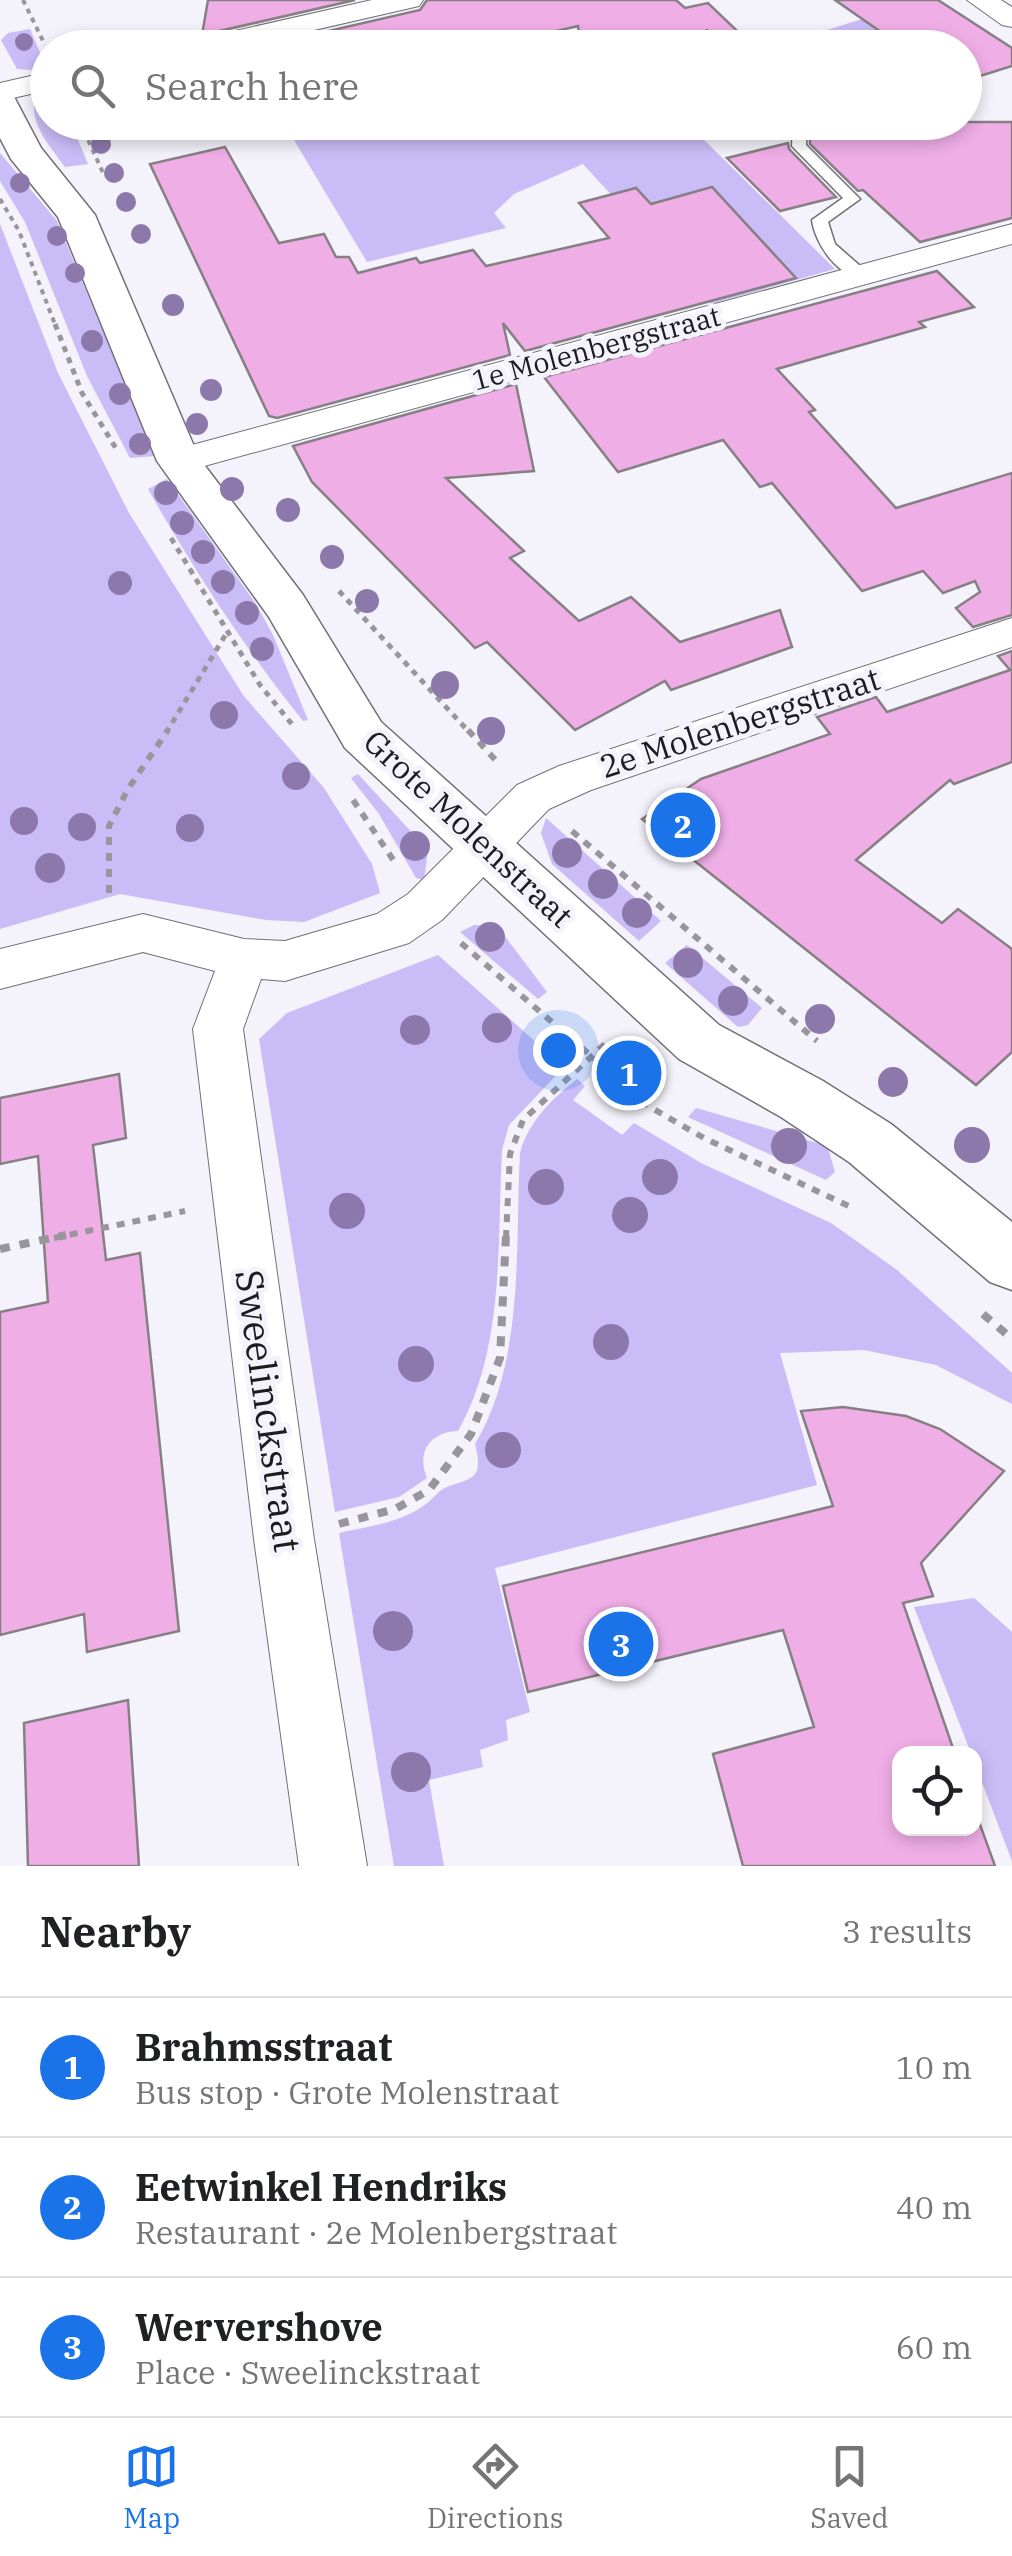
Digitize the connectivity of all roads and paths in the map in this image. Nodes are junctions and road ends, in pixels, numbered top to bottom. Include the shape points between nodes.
1 (23, 0) edge
2 (409, 0) edge
3 (981, 0) edge
4 (1012, 20) edge
5 (38, 30) edge
6 (276, 30) edge
7 (30, 85) edge
8 (0, 92) edge
9 (0, 100) edge
10 (88, 140) edge
11 (799, 140) edge
12 (107, 182) dead end
13 (1012, 234) edge
14 (861, 275) junction
15 (180, 461) junction
16 (328, 578) dead end
17 (1012, 632) edge
18 (227, 633) dead end
19 (533, 797) junction
20 (485, 844) junction
21 (113, 939) junction
22 (244, 959) junction
23 (0, 969) edge
24 (607, 1042) dead end
25 (819, 1043) dead end
26 (240, 1200) junction
27 (0, 1249) edge
28 (1012, 1261) edge
29 (284, 1539) junction
30 (333, 1866) edge

1 - 5 path
2 - 6 street
3 - 4 street
7 - 8 street
9 - 15 street, Grote Molenstraat via 24,151 76,215
10 - 12 path
11 - 14 lane via 852,199 820,220 821,234
13 - 14 street, 1e Molenbergstraat
14 - 15 street, 1e Molenbergstraat
15 - 20 street, Grote Molenstraat via 286,608 364,735
16 - 19 path, Grote Molenstraat
17 - 19 street, 2e Molenbergstraat
18 - 21 path via 109,826
19 - 20 street, 2e Molenbergstraat
19 - 25 path, Grote Molenstraat
20 - 22 street, 2e Molenbergstraat via 425,908 392,929 285,961
20 - 28 street, Grote Molenstraat via 699,1042 870,1143
21 - 22 street, 2e Molenbergstraat via 143,933
21 - 23 street, 2e Molenbergstraat
22 - 26 street, Sweelinckstraat via 218,1029
24 - 29 path via 523,1120 510,1154 500,1358 472,1434 429,1490 395,1509
26 - 27 path
26 - 29 street, Sweelinckstraat
29 - 30 street, Sweelinckstraat

